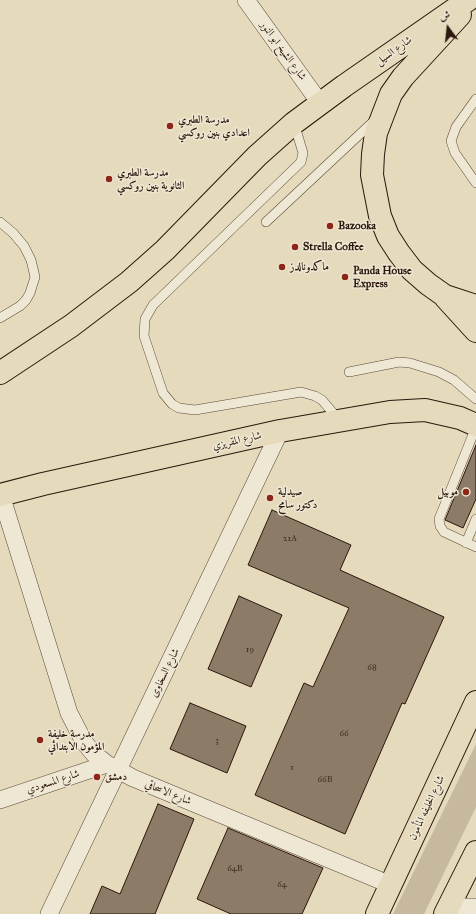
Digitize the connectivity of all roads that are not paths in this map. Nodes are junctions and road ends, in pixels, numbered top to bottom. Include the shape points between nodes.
1 (246, 0) edge
2 (468, 0) edge
3 (473, 0) edge
4 (476, 99) edge
5 (320, 103) junction
6 (383, 113) junction
7 (294, 123) junction
8 (476, 183) edge
9 (0, 222) edge
10 (266, 222) dead end
11 (445, 296) junction
12 (476, 306) edge
13 (0, 318) edge
14 (476, 318) edge
15 (476, 331) edge
16 (349, 372) dead end
17 (0, 373) edge
18 (476, 399) edge
19 (340, 421) junction
20 (476, 426) edge
21 (280, 431) junction
22 (0, 495) edge
23 (476, 519) edge
24 (466, 543) junction
25 (476, 547) edge
26 (476, 702) edge
27 (112, 768) junction
28 (0, 800) edge
29 (476, 852) edge
30 (391, 885) junction
31 (476, 907) edge
32 (446, 911) edge
33 (49, 914) edge
34 (377, 914) edge

1 - 5 street, شارع الشيخ ابو النور
2 - 5 main road, شارع السيل
3 - 6 main road via 403,77 391,94
4 - 8 lane via 456,127 451,141 455,152
5 - 7 main road
6 - 10 lane
6 - 11 main road via 376,133 373,154 373,182 380,216 388,236 412,270
7 - 17 main road via 129,282 71,326
7 - 19 lane via 303,153 300,162 153,305 145,319 144,336 163,393 179,408 195,410 301,392 322,400
9 - 13 lane via 24,246 31,260 34,277 26,300
11 - 12 main road
11 - 14 main road
11 - 15 main road
16 - 18 lane via 399,362 410,363 439,372 454,380
19 - 20 main road, شارع المقريزي via 390,412 426,410 460,418
19 - 21 main road, شارع المقريزي
20 - 24 lane via 439,519 444,532
21 - 22 main road, شارع المقريزي
21 - 27 street, شارع السخاوى
22 - 27 street, شارع الاسحاقي via 70,713 84,742
23 - 24 lane
24 - 25 lane
26 - 30 main road, شارع الخليفه المأمون
27 - 28 street, شارع المسعودي
27 - 30 street, شارع الاسحاقي
27 - 33 street, شارع السخاوى
29 - 32 main road
30 - 34 main road, شارع الخليفه المأمون
31 - 32 street

